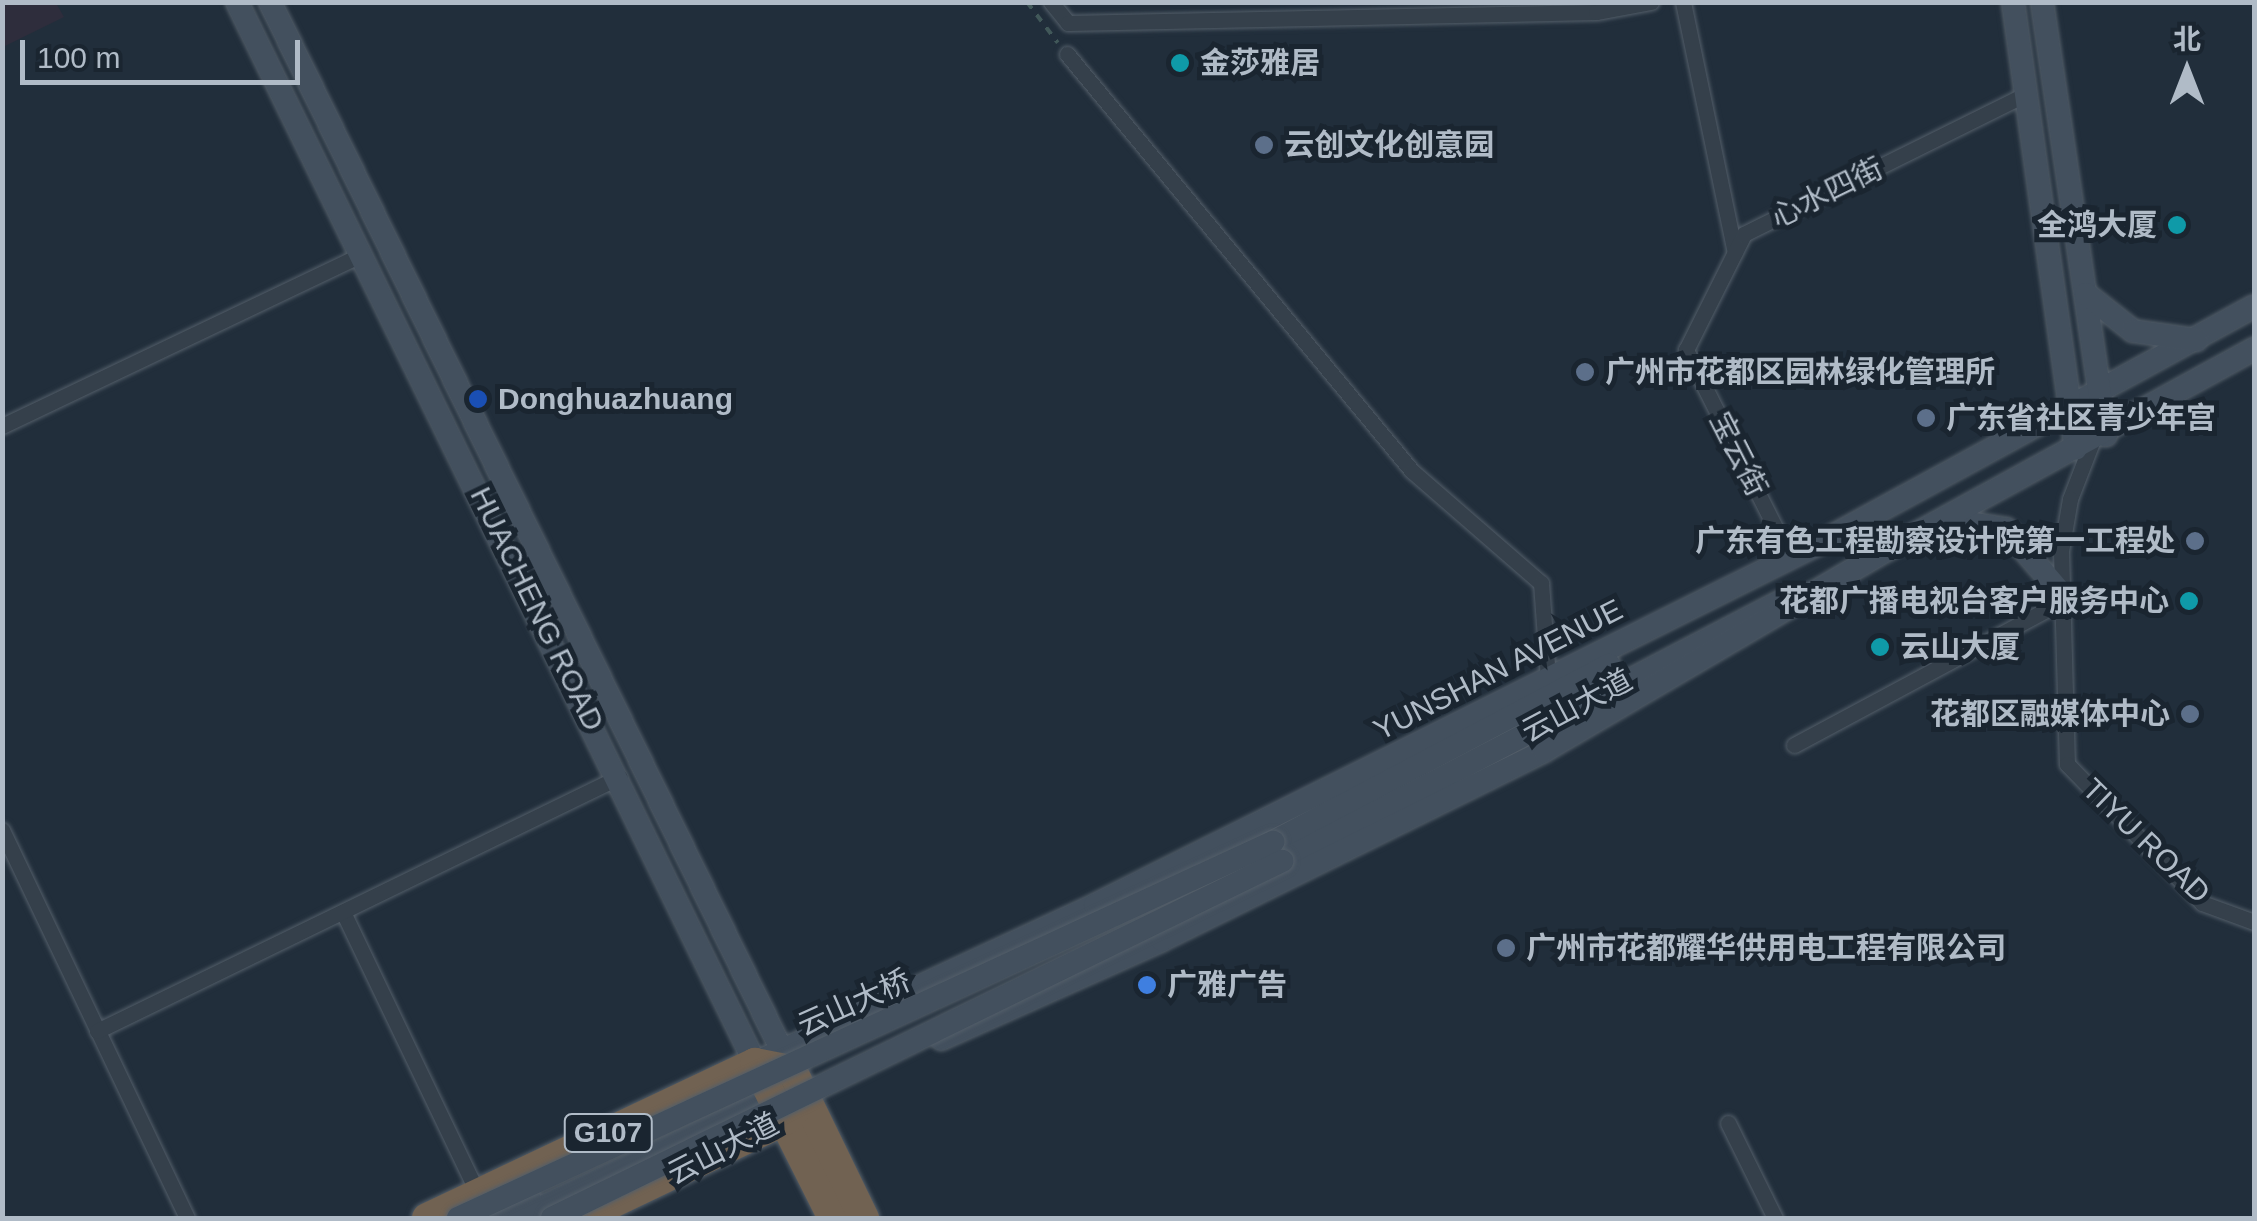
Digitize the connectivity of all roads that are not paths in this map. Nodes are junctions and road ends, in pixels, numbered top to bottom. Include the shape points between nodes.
1 (237, 2) edge
2 (270, 2) edge
3 (1051, 2) edge
4 (1652, 2) edge
5 (1683, 2) edge
6 (2013, 2) edge
7 (2042, 2) edge
8 (1067, 54) road end
9 (2026, 94) junction
10 (1735, 252) junction
11 (362, 254) junction
12 (2086, 294) junction
13 (2254, 306) edge
14 (2196, 340) junction
15 (2254, 349) edge
16 (1686, 350) joint
17 (2101, 395) junction
18 (2072, 408) junction
19 (2, 426) edge
20 (2091, 442) junction
21 (1947, 520) junction
22 (1820, 542) junction
23 (1874, 557) junction
24 (1790, 558) junction
25 (2063, 598) junction
26 (1548, 679) junction
27 (1794, 745) dead end
28 (619, 777) junction
29 (2, 830) edge
30 (1278, 851) junction
31 (343, 912) junction
32 (2254, 922) edge
33 (98, 1031) junction
34 (789, 1084) junction
35 (1728, 1123) dead end
36 (496, 1211) edge
37 (187, 1218) edge
38 (427, 1218) edge
39 (458, 1218) edge
40 (552, 1218) edge
41 (581, 1218) edge
42 (834, 1218) edge
43 (864, 1218) edge
44 (1775, 1218) edge

1 - 11 main road, HUACHENG ROAD
2 - 34 main road, HUACHENG ROAD
3 - 4 street via 1068,23 1596,12
5 - 10 street
6 - 9 main road
7 - 12 main road
8 - 26 street via 1412,471 1541,583
9 - 10 street, 心水四街 via 1744,234
9 - 18 main road
10 - 16 street, 心水四街
11 - 19 street
11 - 28 main road, HUACHENG ROAD
12 - 14 main road via 2133,330
12 - 17 main road
13 - 14 main road, YUNSHAN AVENUE
14 - 17 main road, YUNSHAN AVENUE
15 - 20 main road
16 - 24 street, 宝云街
17 - 18 main road, YUNSHAN AVENUE
17 - 20 main road
18 - 20 main road
18 - 22 main road, YUNSHAN AVENUE
20 - 21 main road
20 - 25 street, TIYU ROAD via 2070,499
21 - 23 main road
21 - 25 main road via 2006,529
22 - 24 main road, YUNSHAN AVENUE
22 - 30 main road, 云山大道
23 - 30 main road, 云山大道
23 - 34 main road via 1658,689 1338,856
24 - 26 main road, YUNSHAN AVENUE
25 - 27 street
25 - 32 street, TIYU ROAD via 2067,764 2202,903
26 - 34 main road, YUNSHAN AVENUE via 905,996
28 - 31 street
28 - 34 main road, HUACHENG ROAD
29 - 33 street
30 - 34 main road, 云山大桥, bridge
30 - 39 main road, 云山大桥, bridge
31 - 33 street
31 - 36 street
33 - 37 street
34 - 36 main road
34 - 36 highway, 云山大道 / G107 via 622,1126
34 - 40 main road, 云山大桥, bridge
34 - 41 highway, 云山大道 / G107
34 - 42 highway, HUACHENG ROAD
34 - 43 highway, HUACHENG ROAD
35 - 44 street
36 - 38 highway, 云山大道 / G107

